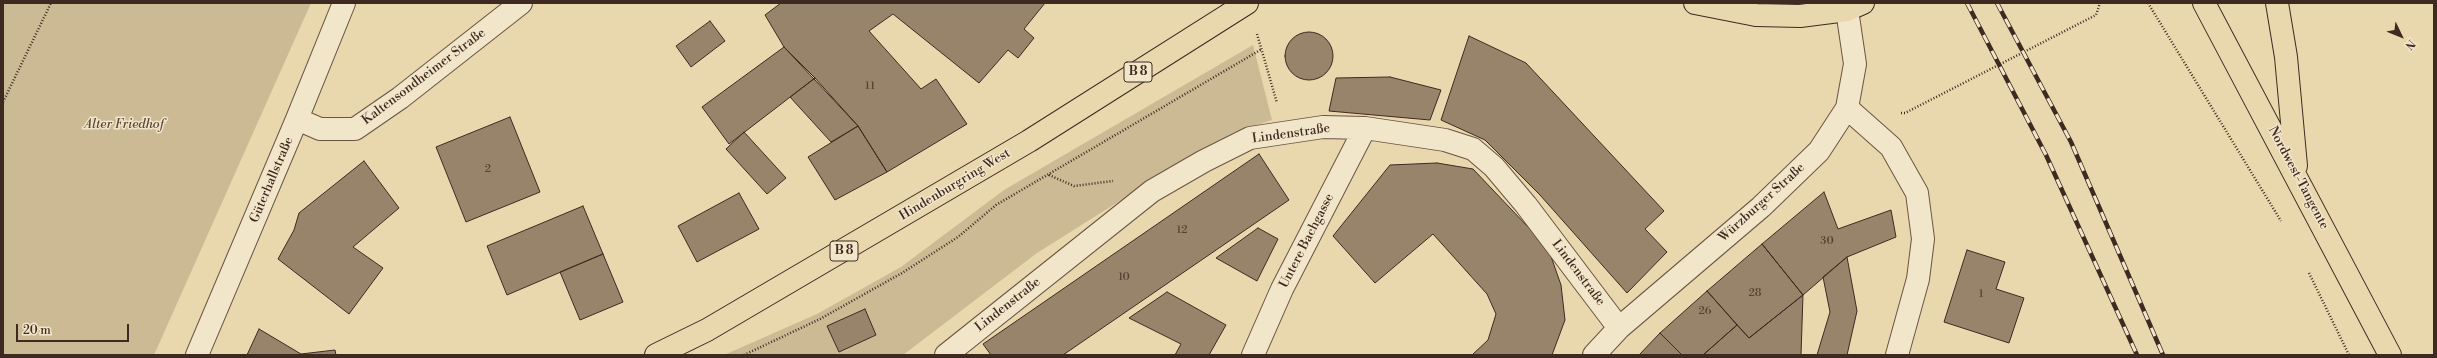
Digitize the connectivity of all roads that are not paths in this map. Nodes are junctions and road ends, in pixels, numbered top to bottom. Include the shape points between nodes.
1 (344, 3) edge
2 (521, 3) edge
3 (1247, 3) edge
4 (1695, 3) edge
5 (2204, 3) edge
6 (2277, 3) edge
7 (1855, 7) edge
8 (1847, 108) junction
9 (297, 119) junction
10 (1365, 128) junction
11 (2297, 175) junction
12 (1619, 328) junction
13 (197, 355) edge
14 (656, 355) edge
15 (946, 355) edge
16 (1253, 355) edge
17 (1594, 355) edge
18 (1897, 355) edge
19 (2390, 355) edge

1 - 9 street, Güterhallstraße
2 - 9 street, Kaltensondheimer Straße via 400,98 355,129 320,129
3 - 14 main road, Hindenburgring West / B 8 via 1029,142 714,326
4 - 7 main road via 1756,16 1800,16
5 - 11 main road, Nordwest-Tangente
6 - 11 main road via 2286,57
7 - 8 street, Würzburger Straße via 1855,64
8 - 12 street, Würzburger Straße via 1819,151 1761,207
8 - 18 street via 1891,147 1917,193 1923,239 1918,279
9 - 13 street, Güterhallstraße
10 - 12 street, Lindenstraße via 1445,140 1472,149 1494,167 1526,205
10 - 15 street, Lindenstraße via 1323,128 1250,138 1204,161 1152,191
10 - 16 street, Untere Bachgasse via 1282,289
11 - 19 main road, Nordwest-Tangente
12 - 17 street, Würzburger Straße

